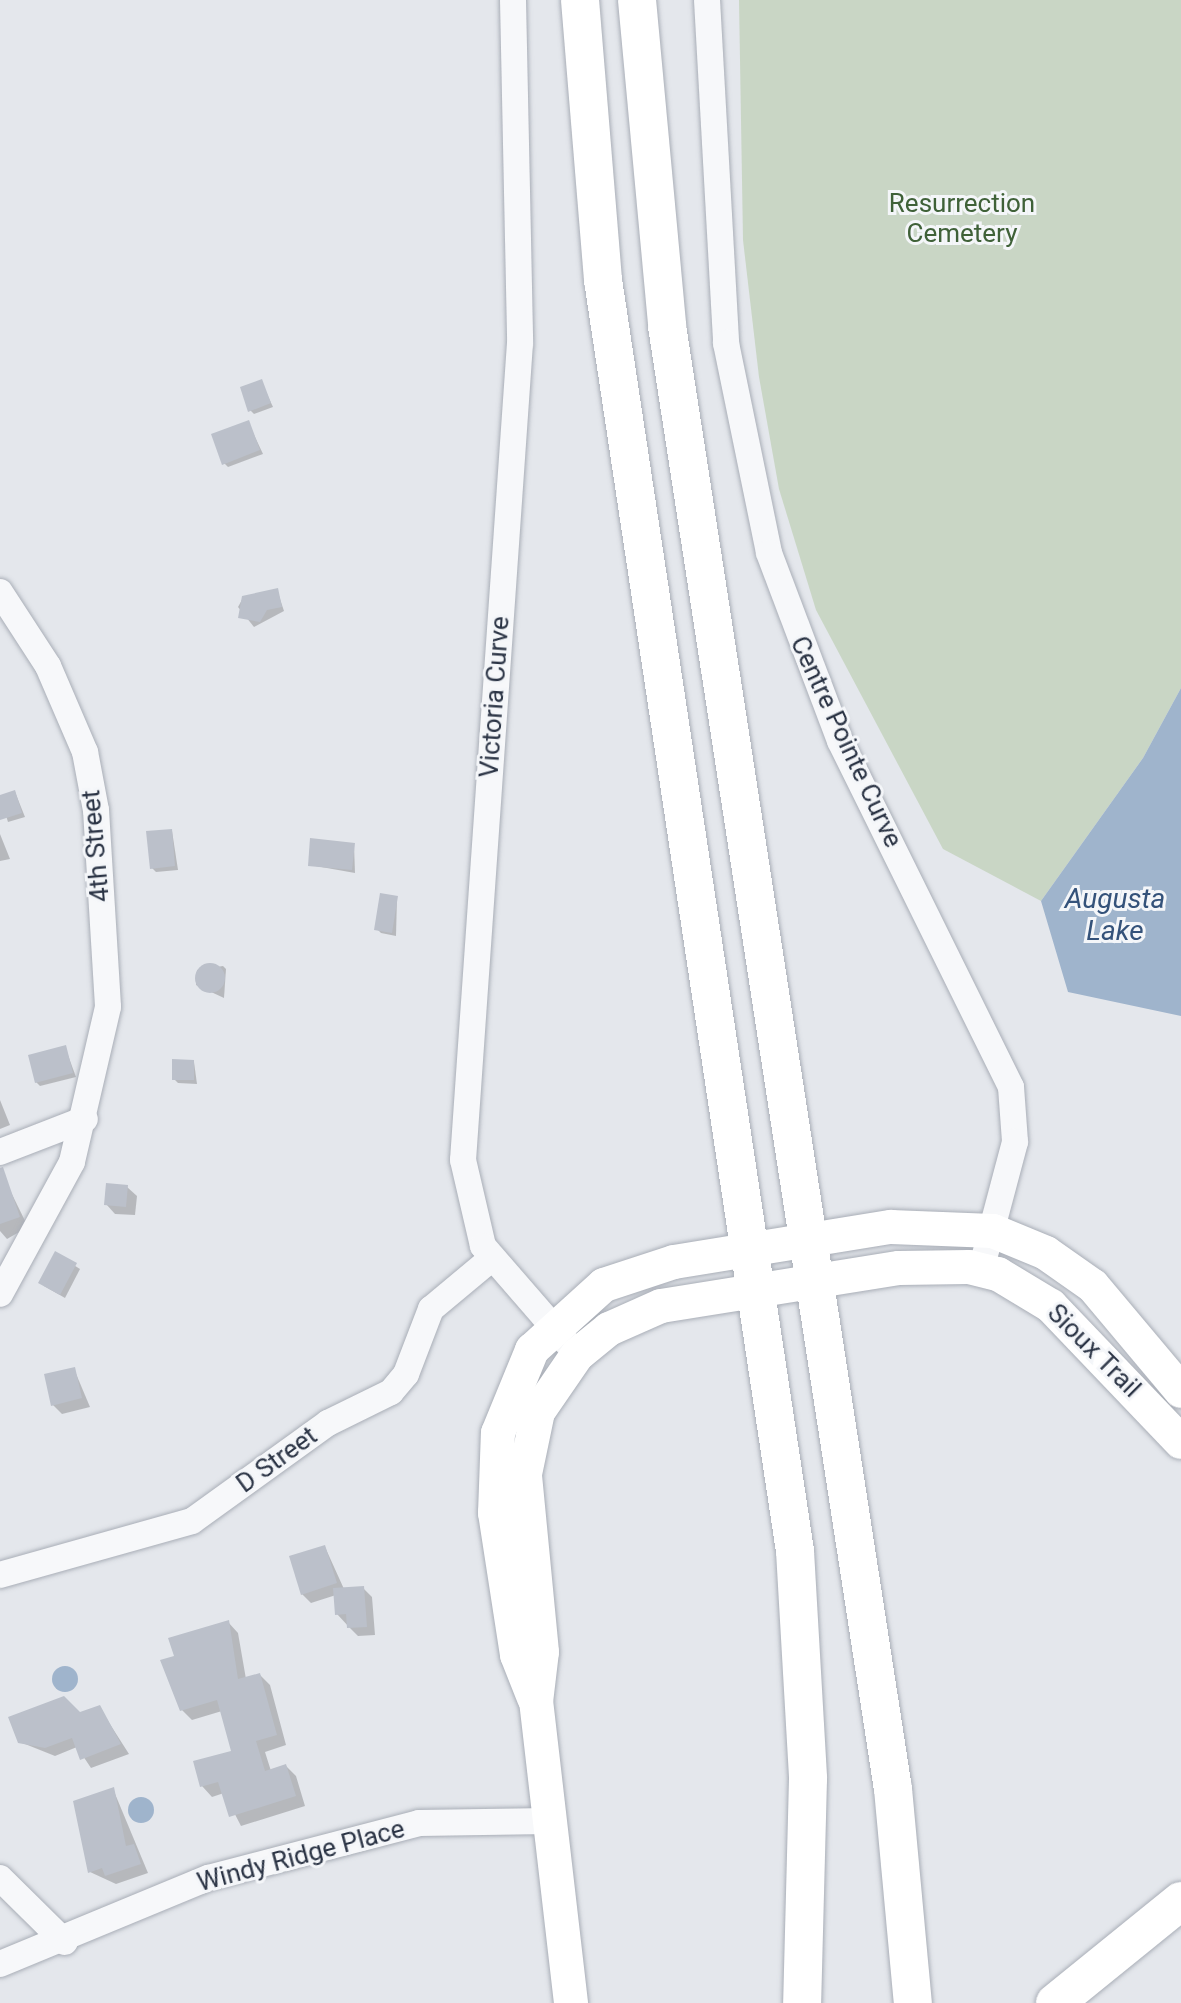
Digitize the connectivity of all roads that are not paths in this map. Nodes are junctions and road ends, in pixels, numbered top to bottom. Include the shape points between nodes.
1 (513, 0) edge
2 (580, 0) edge
3 (637, 0) edge
4 (707, 0) edge
5 (0, 592) edge
6 (85, 1119) junction
7 (0, 1152) edge
8 (993, 1231) junction
9 (809, 1240) junction
10 (753, 1247) junction
11 (491, 1259) junction
12 (981, 1270) junction
13 (816, 1283) junction
14 (759, 1289) junction
15 (0, 1294) edge
16 (552, 1327) junction
17 (577, 1355) junction
18 (1181, 1391) edge
19 (1181, 1442) edge
20 (0, 1575) edge
21 (536, 1702) junction
22 (549, 1821) junction
23 (0, 1878) edge
24 (1181, 1901) edge
25 (65, 1942) junction
26 (0, 1964) edge
27 (571, 2003) edge
28 (802, 2003) edge
29 (913, 2003) edge
30 (1055, 2003) edge

1 - 11 street, Victoria Curve via 520,343 463,1160 469,1214
2 - 10 highway via 603,280
3 - 9 highway via 667,326
4 - 8 street, Centre Pointe Curve via 722,302 749,475 823,703 1005,1066 1015,1142
5 - 6 street, 4th Street via 48,666 85,752 96,810 108,1007
6 - 7 street
6 - 15 street, 4th Street via 59,1194
8 - 9 main road, Sioux Trail via 923,1224
8 - 12 street, Centre Pointe Curve
8 - 18 main road, Sioux Trail via 1046,1253 1093,1286
9 - 10 main road, Sioux Trail
9 - 13 highway
10 - 14 highway
10 - 16 main road, Sioux Trail via 635,1272 585,1297
11 - 16 street, Victoria Curve
11 - 20 street, D Street via 431,1309 406,1374 391,1392 328,1423 192,1521
12 - 13 main road, Sioux Trail via 936,1264
12 - 19 main road, Sioux Trail via 1051,1306
13 - 14 main road, Sioux Trail
13 - 29 highway via 893,1789
14 - 17 main road, Sioux Trail via 639,1313
14 - 28 highway via 805,1688
16 - 17 street, Victoria Curve
16 - 21 main road, Sioux Trail via 512,1387 495,1463 517,1655
17 - 21 main road, Sioux Trail via 548,1393 527,1451 525,1500 542,1652
21 - 22 main road
22 - 25 street, Windy Ridge Place via 404,1827 208,1878
22 - 27 main road
23 - 25 street
24 - 30 highway
25 - 26 street, Windy Ridge Place

